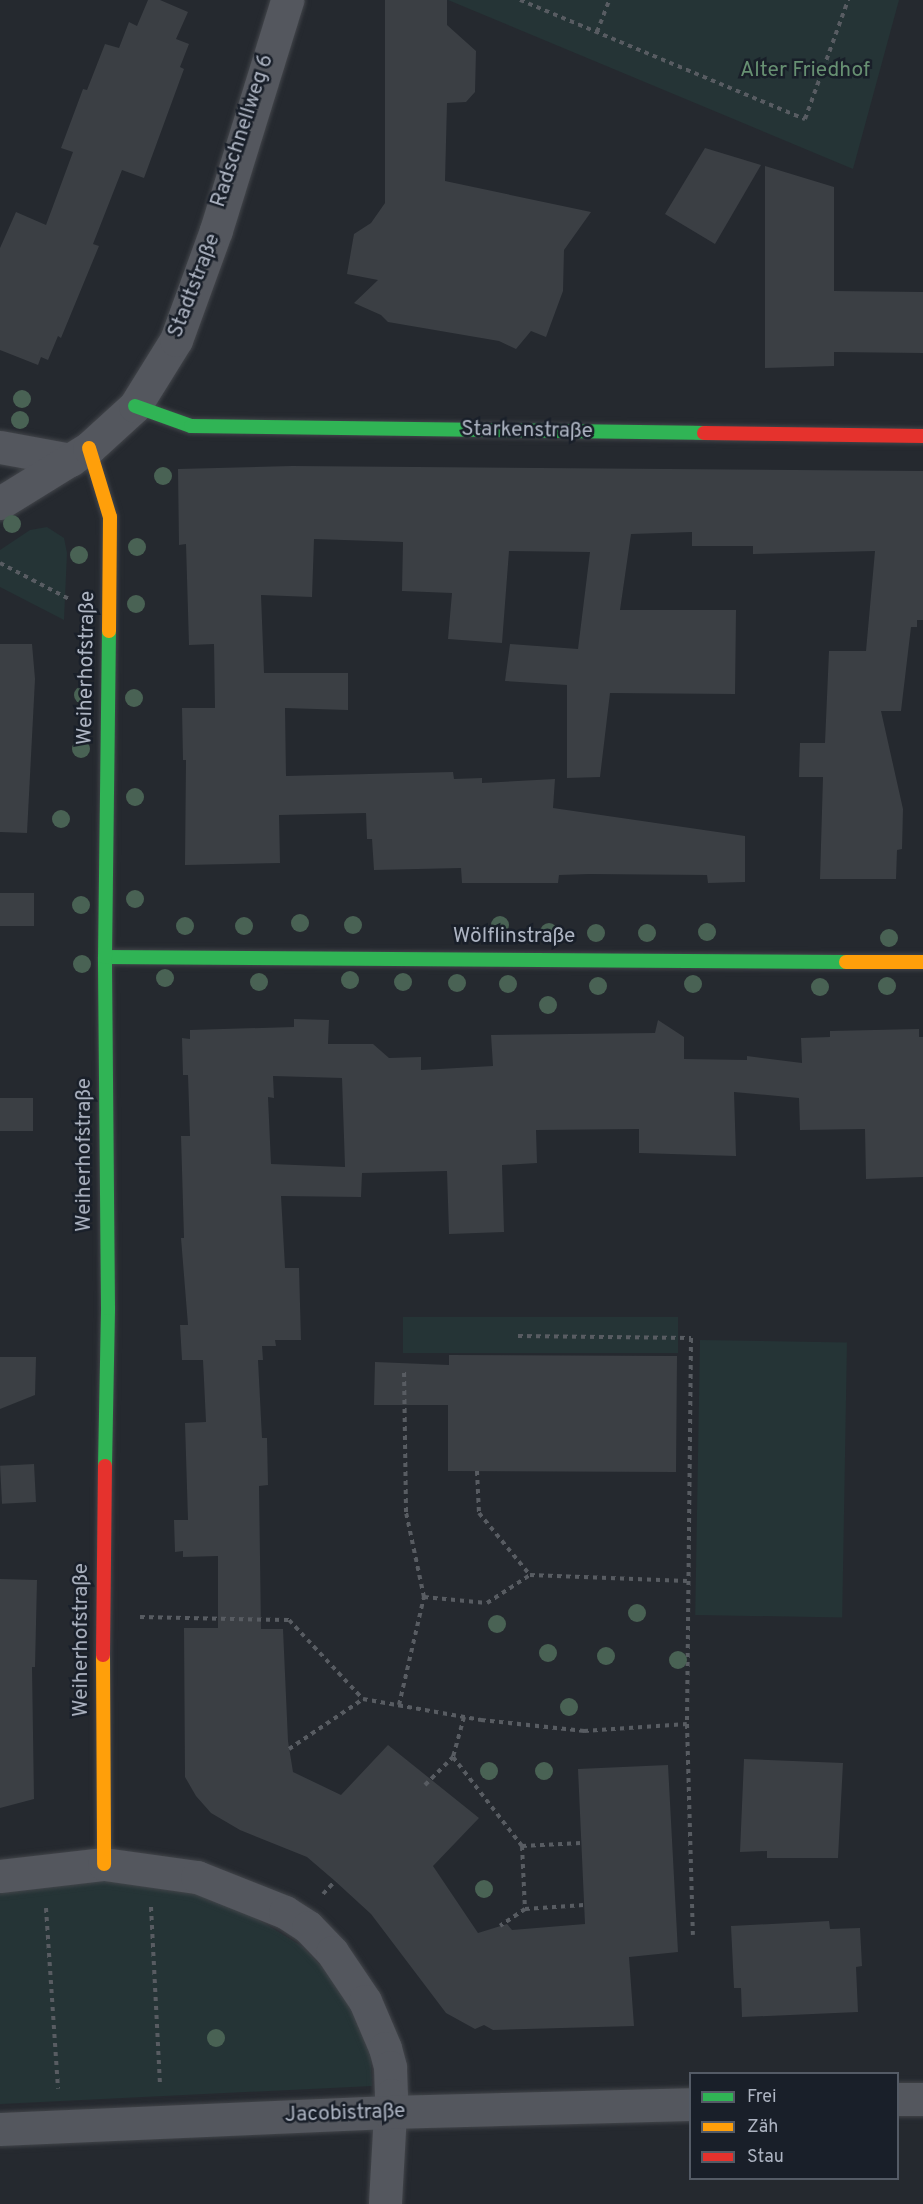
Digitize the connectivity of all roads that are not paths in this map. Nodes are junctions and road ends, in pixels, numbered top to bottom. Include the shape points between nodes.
1 (286, 0) edge
2 (136, 403) junction
3 (923, 436) edge
4 (0, 447) edge
5 (80, 454) junction
6 (0, 503) edge
7 (108, 513) dead end
8 (105, 957) junction
9 (923, 962) edge
10 (104, 1864) junction
11 (0, 1876) edge
12 (899, 2099) edge
13 (923, 2099) edge
14 (689, 2104) edge
15 (389, 2112) junction
16 (0, 2129) edge
17 (385, 2204) edge

1 - 2 street, Stadtstraße via 216,230 176,340
2 - 3 street, Starkenstraße via 192,426
2 - 5 street, Stadtstraße
4 - 5 street
5 - 6 street, Stadtstraße
5 - 7 street
5 - 8 street, Weiherhofstraße via 110,517
8 - 9 street, Wölflinstraße
8 - 10 street, Weiherhofstraße via 108,1308
10 - 11 street
10 - 15 street via 197,1877 285,1912 316,1936 332,1952 365,2001 386,2048 390,2067
12 - 13 street
14 - 15 street, Jacobistraße
15 - 16 street, Jacobistraße
15 - 17 street

